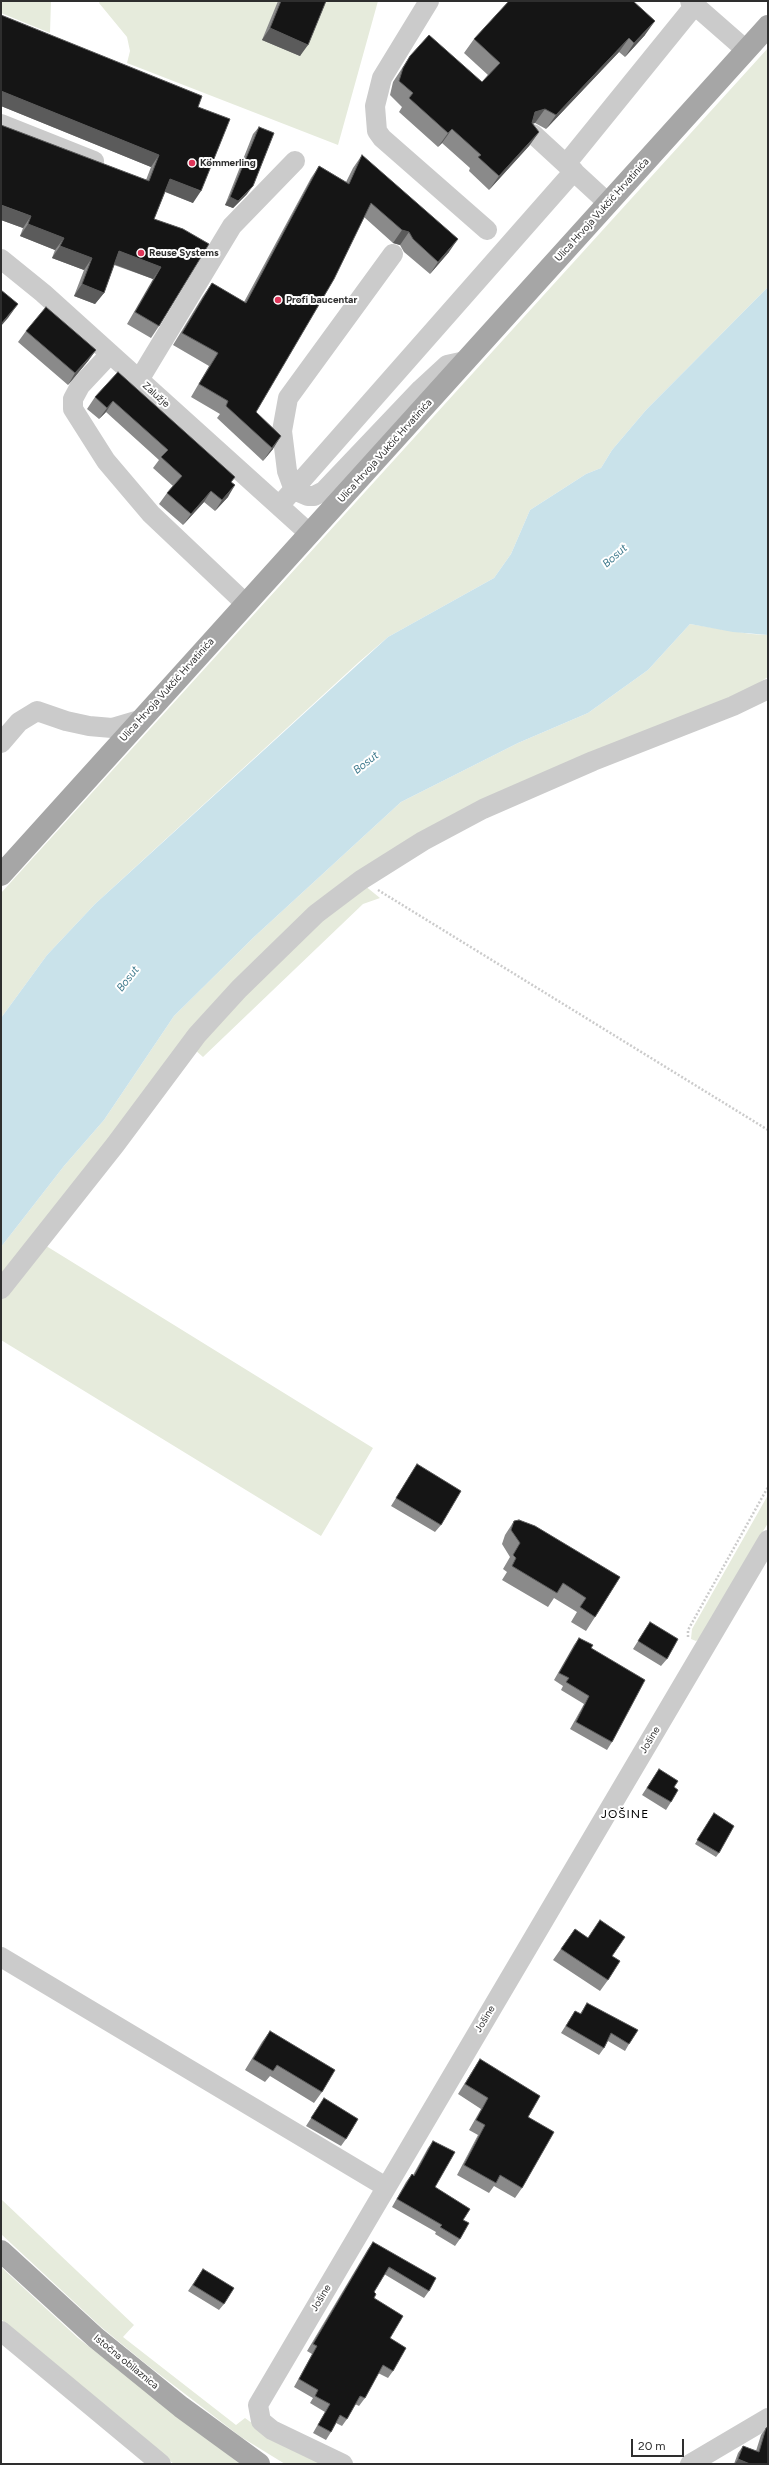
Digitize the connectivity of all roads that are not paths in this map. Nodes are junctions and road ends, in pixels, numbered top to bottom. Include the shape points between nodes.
1 (429, 1) edge
2 (692, 3) edge
3 (768, 26) edge
4 (746, 50) junction
5 (1, 124) edge
6 (533, 134) edge
7 (295, 162) dead end
8 (114, 168) edge
9 (570, 168) junction
10 (608, 203) junction
11 (487, 230) dead end
12 (393, 254) dead end
13 (1, 259) edge
14 (110, 354) junction
15 (465, 361) junction
16 (139, 380) junction
17 (294, 490) junction
18 (279, 506) junction
19 (310, 534) junction
20 (246, 604) junction
21 (768, 689) edge
22 (139, 720) junction
23 (1, 743) edge
24 (1, 875) edge
25 (1, 1289) edge
26 (768, 1540) edge
27 (1, 1958) edge
28 (386, 2187) junction
29 (1, 2252) edge
30 (1, 2331) edge
31 (768, 2418) edge
32 (161, 2464) edge
33 (259, 2464) edge
34 (343, 2464) edge
35 (690, 2464) edge

1 - 11 street via 382,78 375,106 376,131
2 - 4 street
2 - 9 street
3 - 4 main road, Ulica Hrvoja Vukčić Hrvatinića
4 - 10 main road, Ulica Hrvoja Vukčić Hrvatinića
5 - 8 street
6 - 9 street
7 - 16 street via 232,226
9 - 10 street
9 - 17 street
10 - 15 main road, Ulica Hrvoja Vukčić Hrvatinića
12 - 17 street via 288,398 282,431 287,471
13 - 14 street, Zalužje
14 - 16 street, Zalužje
14 - 20 street via 80,386 73,399 73,409 106,461 151,514
15 - 17 street via 448,365 421,389 324,491 308,496
15 - 19 main road, Ulica Hrvoja Vukčić Hrvatinića
16 - 18 street, Zalužje
17 - 18 street
18 - 19 street, Zalužje
19 - 20 main road, Ulica Hrvoja Vukčić Hrvatinića
20 - 22 main road, Ulica Hrvoja Vukčić Hrvatinića
21 - 25 street via 733,706 592,761 483,809 423,841 365,878 316,914 277,950 197,1035 115,1145
22 - 23 street via 112,728 66,721 37,711 19,722
22 - 24 main road, Ulica Hrvoja Vukčić Hrvatinića
26 - 28 street, Jošine
27 - 28 street
28 - 34 street, Jošine via 258,2405 261,2421 272,2430
29 - 33 main road, Istočna obilaznica via 96,2338 181,2407
30 - 32 street
31 - 35 street

